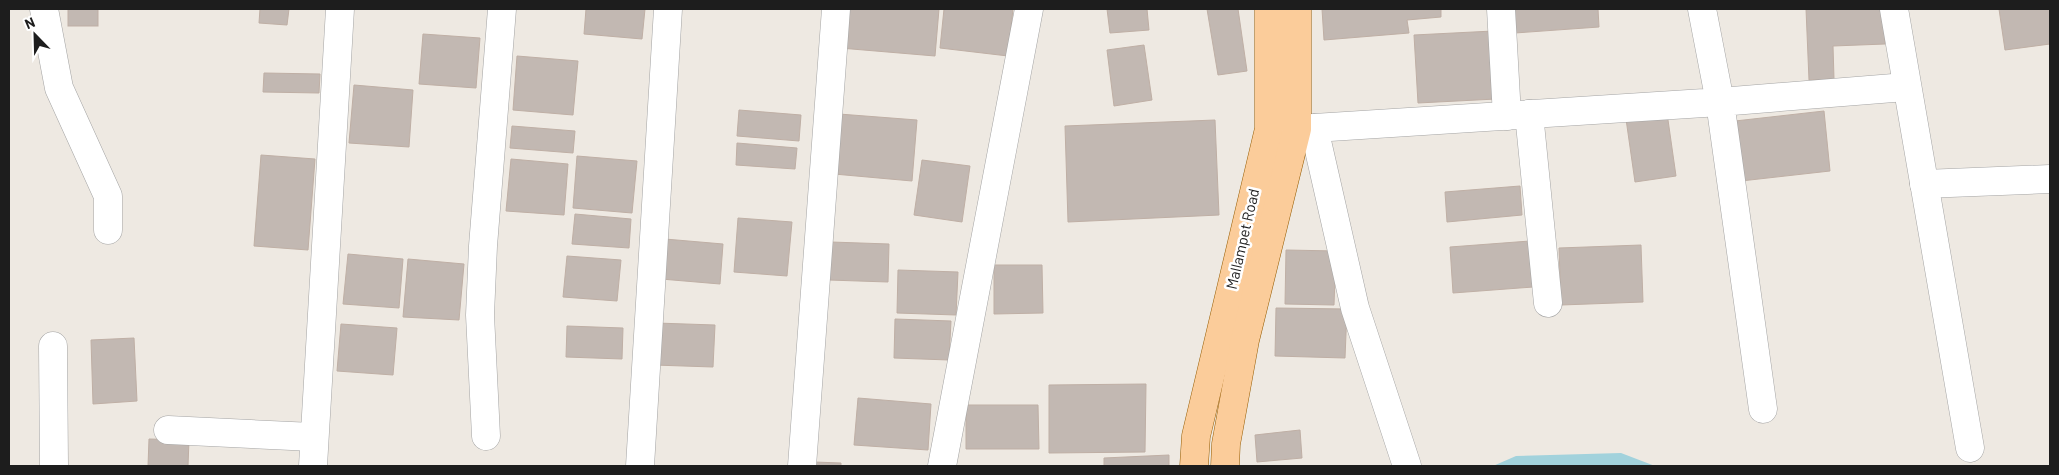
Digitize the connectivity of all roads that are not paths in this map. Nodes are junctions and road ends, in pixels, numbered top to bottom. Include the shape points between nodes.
1 (44, 9) edge
2 (340, 9) edge
3 (502, 9) edge
4 (668, 9) edge
5 (836, 9) edge
6 (1028, 9) edge
7 (1269, 9) edge
8 (1297, 9) edge
9 (1501, 9) edge
10 (1702, 9) edge
11 (1894, 9) edge
12 (1906, 87) junction
13 (1720, 102) junction
14 (1518, 115) junction
15 (1306, 128) junction
16 (1269, 129) junction
17 (2050, 179) edge
18 (1924, 184) junction
19 (108, 230) dead end
20 (1548, 303) dead end
21 (52, 346) dead end
22 (1763, 409) dead end
23 (168, 430) dead end
24 (486, 436) dead end
25 (313, 437) junction
26 (1970, 448) dead end
27 (54, 466) edge
28 (313, 466) edge
29 (640, 466) edge
30 (802, 466) edge
31 (942, 466) edge
32 (1194, 466) edge
33 (1226, 466) edge
34 (1407, 466) edge

1 - 19 street via 59,88 108,196
2 - 25 street
3 - 24 street via 480,315
4 - 29 street
5 - 30 street
6 - 31 street
7 - 16 main road, Mallampet Road
8 - 15 main road, Mallampet Road
9 - 14 street
10 - 13 street
11 - 12 street
12 - 13 street
12 - 18 street
13 - 14 street
13 - 22 street
14 - 15 street
14 - 20 street
15 - 16 street
15 - 33 main road, Mallampet Road via 1245,340 1226,444
15 - 34 street via 1355,308
16 - 32 main road, Mallampet Road via 1196,436
17 - 18 street
18 - 26 street
21 - 27 street
23 - 25 street
25 - 28 street

